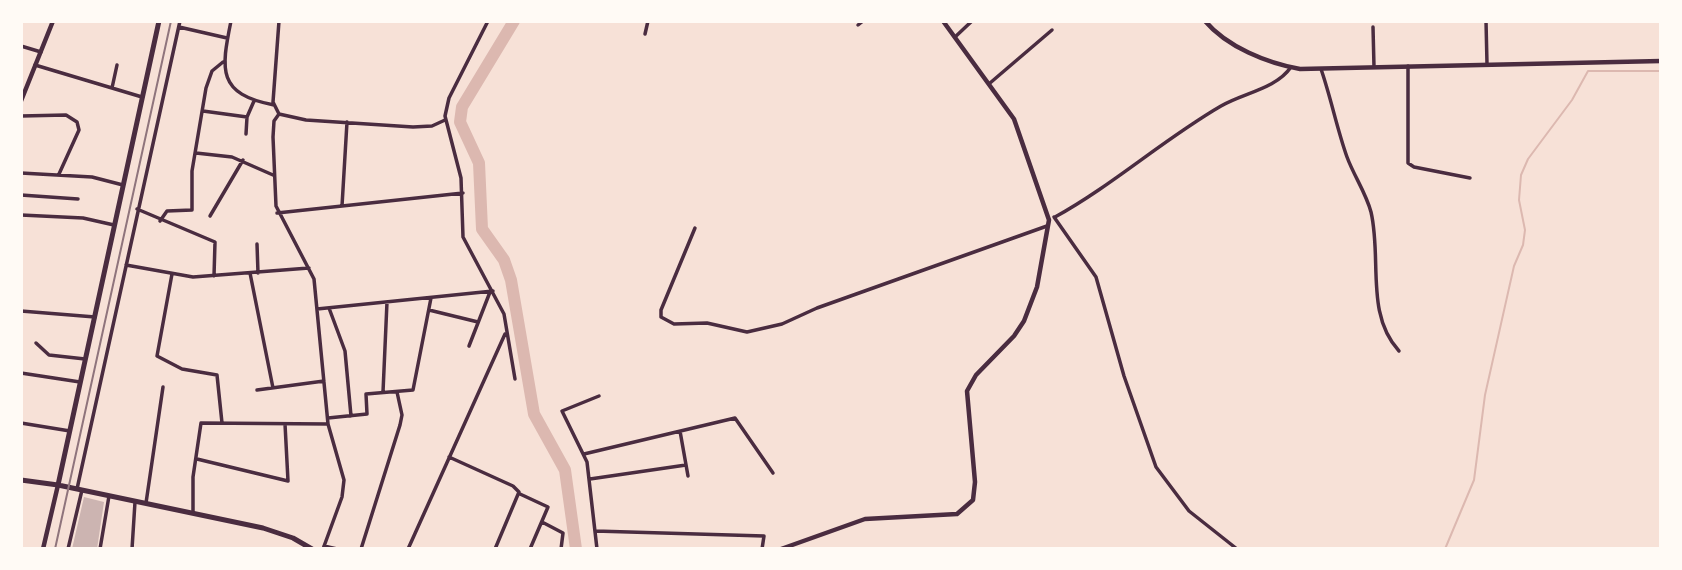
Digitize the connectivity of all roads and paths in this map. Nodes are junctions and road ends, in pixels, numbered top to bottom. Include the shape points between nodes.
1 (53, 21) edge
2 (159, 21) edge
3 (180, 21) edge
4 (231, 21) edge
5 (279, 21) edge
6 (488, 21) edge
7 (648, 21) edge
8 (863, 21) edge
9 (943, 21) edge
10 (972, 21) edge
11 (1205, 21) edge
12 (1486, 21) edge
13 (858, 25) dead end
14 (179, 27) junction
15 (1373, 27) dead end
16 (1052, 30) dead end
17 (645, 34) dead end
18 (955, 37) junction
19 (228, 38) junction
20 (21, 46) edge
21 (41, 52) junction
22 (1661, 61) edge
23 (223, 62) junction
24 (1487, 64) junction
25 (35, 65) junction
26 (117, 65) dead end
27 (1374, 66) junction
28 (1408, 66) junction
29 (1291, 67) junction
30 (1321, 69) junction
31 (990, 83) junction
32 (112, 88) junction
33 (142, 97) junction
34 (21, 101) edge
35 (254, 101) junction
36 (274, 105) junction
37 (202, 111) junction
38 (279, 114) junction
39 (21, 116) edge
40 (247, 117) junction
41 (445, 120) junction
42 (347, 122) junction
43 (246, 134) dead end
44 (196, 153) junction
45 (243, 160) junction
46 (21, 173) edge
47 (59, 174) junction
48 (273, 175) junction
49 (1470, 178) dead end
50 (125, 186) junction
51 (463, 193) junction
52 (21, 195) edge
53 (78, 199) dead end
54 (342, 206) junction
55 (137, 209) junction
56 (277, 213) junction
57 (21, 215) edge
58 (210, 216) dead end
59 (160, 221) junction
60 (1051, 221) junction
61 (116, 225) junction
62 (695, 228) dead end
63 (257, 244) dead end
64 (126, 265) junction
65 (309, 268) junction
66 (250, 273) junction
67 (258, 273) junction
68 (173, 274) junction
69 (214, 276) junction
70 (491, 291) junction
71 (430, 298) junction
72 (387, 302) junction
73 (330, 308) junction
74 (317, 309) junction
75 (21, 310) edge
76 (429, 310) junction
77 (95, 317) junction
78 (478, 322) junction
79 (506, 332) junction
80 (36, 343) dead end
81 (469, 346) dead end
82 (1399, 351) dead end
83 (85, 359) junction
84 (21, 373) edge
85 (516, 379) dead end
86 (324, 381) junction
87 (80, 382) junction
88 (163, 387) dead end
89 (273, 388) junction
90 (257, 390) dead end
91 (383, 392) junction
92 (397, 392) junction
93 (598, 396) dead end
94 (351, 416) junction
95 (328, 421) junction
96 (21, 423) edge
97 (222, 423) junction
98 (285, 424) junction
99 (70, 431) junction
100 (680, 431) junction
101 (584, 454) junction
102 (449, 457) junction
103 (197, 459) junction
104 (686, 465) junction
105 (773, 473) dead end
106 (688, 476) dead end
107 (590, 479) junction
108 (21, 480) edge
109 (58, 485) junction
110 (80, 489) junction
111 (520, 494) junction
112 (108, 496) junction
113 (135, 502) junction
114 (145, 505) junction
115 (193, 514) junction
116 (542, 522) junction
117 (595, 531) junction
118 (324, 547) edge
119 (43, 549) edge
120 (68, 549) edge
121 (100, 549) edge
122 (132, 549) edge
123 (312, 549) edge
124 (337, 549) edge
125 (361, 549) edge
126 (408, 549) edge
127 (495, 549) edge
128 (530, 549) edge
129 (561, 549) edge
130 (597, 549) edge
131 (762, 549) edge
132 (781, 549) edge
133 (1237, 549) edge

1 - 21 street
2 - 33 main road
3 - 14 street
4 - 19 street
5 - 36 street
6 - 41 street via 449,98
7 - 17 street
8 - 13 street
9 - 18 street
10 - 18 street
11 - 29 street via 1227,41
12 - 24 street
14 - 19 street
14 - 55 street
15 - 27 street
16 - 31 street
18 - 31 street
19 - 23 street
20 - 21 street
21 - 25 street
22 - 24 street
23 - 35 street via 234,89
23 - 37 street via 210,73
24 - 28 street
25 - 32 street
25 - 34 street
26 - 32 street
27 - 28 street
27 - 30 street
28 - 49 street via 1408,163
29 - 30 street
29 - 60 street via 1278,81 1204,116
30 - 82 street via 1345,150 1371,212 1380,318
31 - 60 street via 1014,119
32 - 33 street
33 - 50 main road
35 - 36 street
35 - 40 street
36 - 38 street
37 - 40 street
37 - 44 street
38 - 42 street
38 - 48 street via 273,130
39 - 47 street via 66,115 78,122 79,130
40 - 43 street
41 - 42 street via 421,128
41 - 51 street
42 - 54 street
44 - 45 street
44 - 59 street via 192,209 167,211
45 - 48 street
45 - 58 street
46 - 47 street
47 - 50 street
48 - 56 street
50 - 61 main road
51 - 54 street
51 - 70 street via 463,237
52 - 53 street
54 - 56 street
55 - 59 street
55 - 64 street
56 - 65 street
57 - 61 street via 83,218
59 - 69 street via 215,242
60 - 62 street via 782,324 747,332 707,323 670,323 661,317
60 - 132 street via 1037,287 1024,321 967,391 976,486 971,503 953,514 865,519
60 - 133 street via 1096,277 1156,467 1189,511
61 - 77 main road
63 - 67 street
64 - 68 street
64 - 110 street
65 - 67 street
65 - 74 street
66 - 67 street
66 - 69 street
66 - 89 street
68 - 69 street
68 - 97 street via 157,356 182,369 217,375
70 - 71 street
70 - 78 street
70 - 79 street via 505,314
71 - 72 street
71 - 76 street
72 - 73 street
72 - 91 street
73 - 74 street
73 - 94 street via 345,351
74 - 86 street
75 - 77 street
76 - 78 street
76 - 92 street via 413,390
77 - 83 main road
78 - 81 street
79 - 85 street
79 - 102 street
80 - 83 street via 49,355
83 - 87 main road
84 - 87 street
86 - 89 street
86 - 95 street
87 - 99 main road
88 - 114 street
89 - 90 street
91 - 92 street
91 - 94 street via 366,394 367,414
92 - 125 street via 400,425
93 - 101 street via 562,411
94 - 95 street
95 - 98 street
95 - 118 street via 344,485
96 - 99 street
97 - 98 street
97 - 103 street via 201,423
98 - 103 street via 288,481
99 - 109 main road
100 - 101 street
100 - 104 street
100 - 105 street via 738,418
101 - 107 street
102 - 111 street via 513,486
102 - 126 street
103 - 115 street
104 - 106 street
104 - 107 street
107 - 117 street
108 - 109 main road
109 - 110 main road
109 - 119 street
110 - 112 main road
110 - 120 street
111 - 116 street via 548,507
111 - 127 street
112 - 113 main road
112 - 121 street
113 - 114 main road
113 - 122 street
114 - 115 main road
115 - 123 main road via 263,528
116 - 128 street
116 - 129 street via 563,533
117 - 130 street
117 - 131 street via 764,536
118 - 124 street

